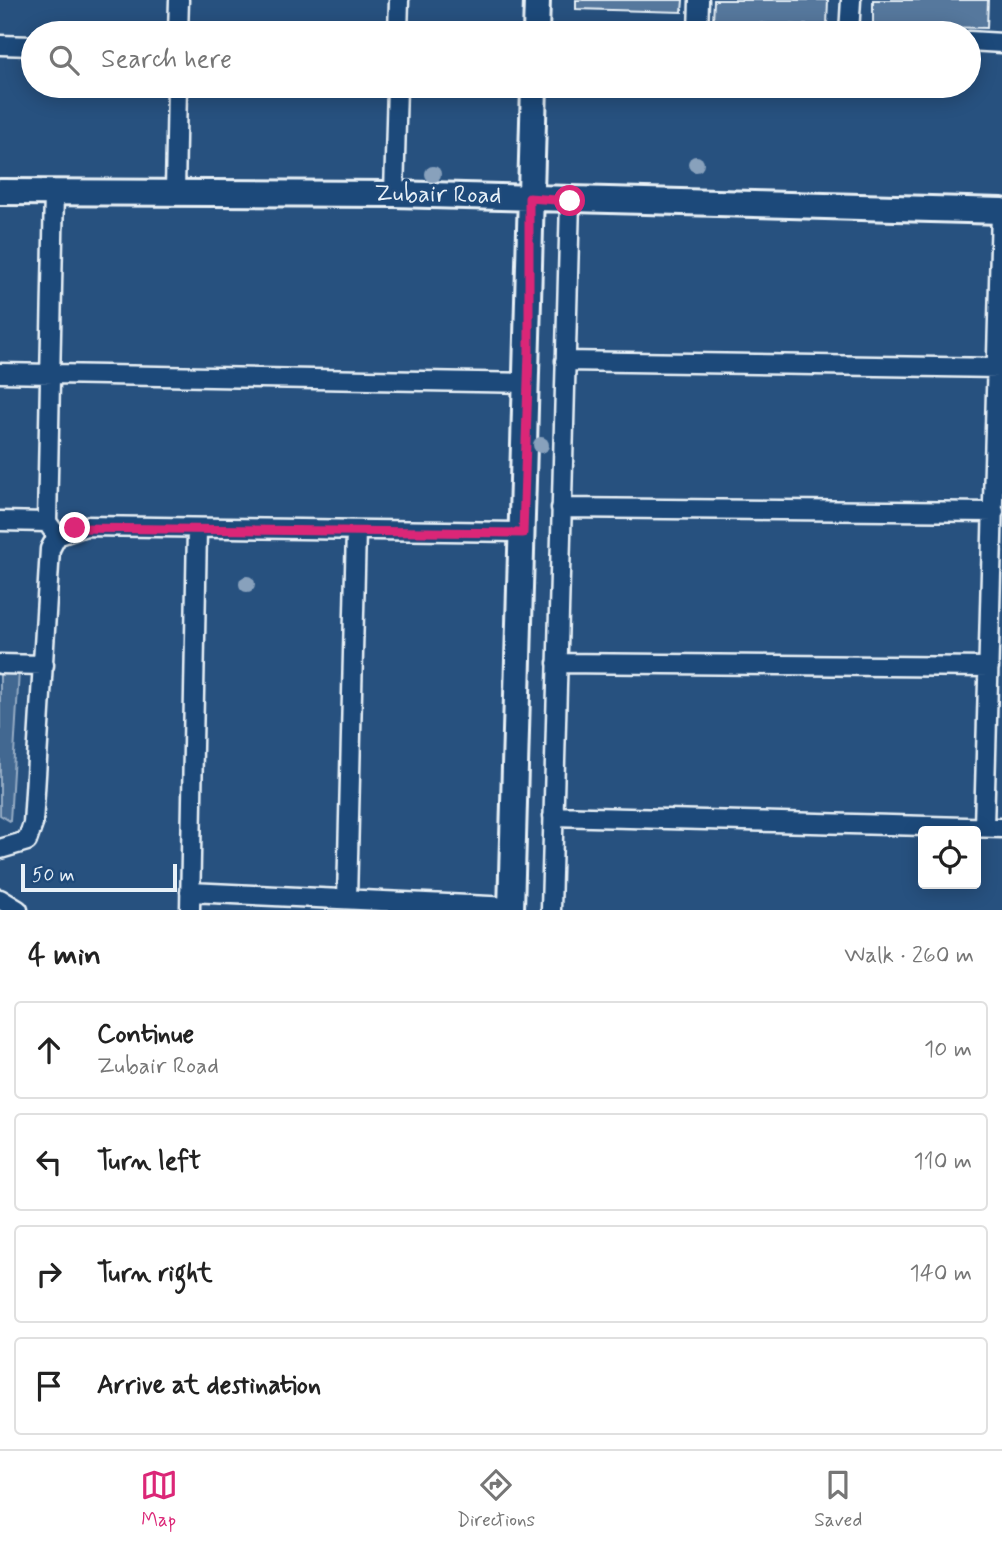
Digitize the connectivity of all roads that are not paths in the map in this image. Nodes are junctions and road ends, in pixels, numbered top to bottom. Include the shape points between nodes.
1 (179, 0) edge
2 (399, 0) edge
3 (537, 0) edge
4 (699, 0) edge
5 (851, 0) edge
6 (178, 21) edge
7 (398, 21) edge
8 (536, 21) edge
9 (698, 21) edge
10 (850, 21) edge
11 (981, 42) edge
12 (1002, 43) edge
13 (0, 45) edge
14 (21, 46) edge
15 (177, 98) edge
16 (397, 98) edge
17 (533, 98) edge
18 (0, 192) edge
19 (54, 192) junction
20 (175, 192) junction
21 (394, 194) junction
22 (529, 198) junction
23 (570, 201) junction
24 (1002, 212) edge
25 (565, 360) junction
26 (999, 368) junction
27 (0, 373) edge
28 (52, 374) junction
29 (528, 383) junction
30 (561, 508) junction
31 (994, 512) junction
32 (0, 521) edge
33 (52, 529) junction
34 (197, 529) junction
35 (356, 530) junction
36 (523, 533) junction
37 (557, 663) junction
38 (0, 664) edge
39 (44, 664) junction
40 (989, 667) junction
41 (553, 816) junction
42 (993, 827) edge
43 (4, 844) edge
44 (0, 899) edge
45 (348, 899) junction
46 (190, 901) edge
47 (511, 908) edge
48 (18, 910) edge
49 (551, 910) edge

1 - 6 street
2 - 7 street
3 - 8 street
4 - 9 street
5 - 10 street
11 - 12 street
13 - 14 street
15 - 20 street
16 - 21 street
17 - 22 street
18 - 19 street, Zubair Road
19 - 20 street, Zubair Road
19 - 28 street
20 - 21 street, Zubair Road
21 - 22 street, Zubair Road
22 - 23 street, Zubair Road
22 - 29 street
23 - 24 street, Zubair Road
23 - 25 street
24 - 26 street
25 - 26 street
25 - 30 street
26 - 31 street
27 - 28 street
28 - 29 street
28 - 33 street
29 - 36 street
30 - 31 street
30 - 37 street
31 - 40 street
32 - 33 street
33 - 34 street
33 - 39 street
34 - 35 street
34 - 46 street
35 - 36 street
35 - 45 street
36 - 47 street
37 - 40 street
37 - 41 street
38 - 39 street
39 - 43 street via 31,837
40 - 42 street
41 - 42 street
41 - 49 street
44 - 48 street
45 - 46 street
45 - 47 street

